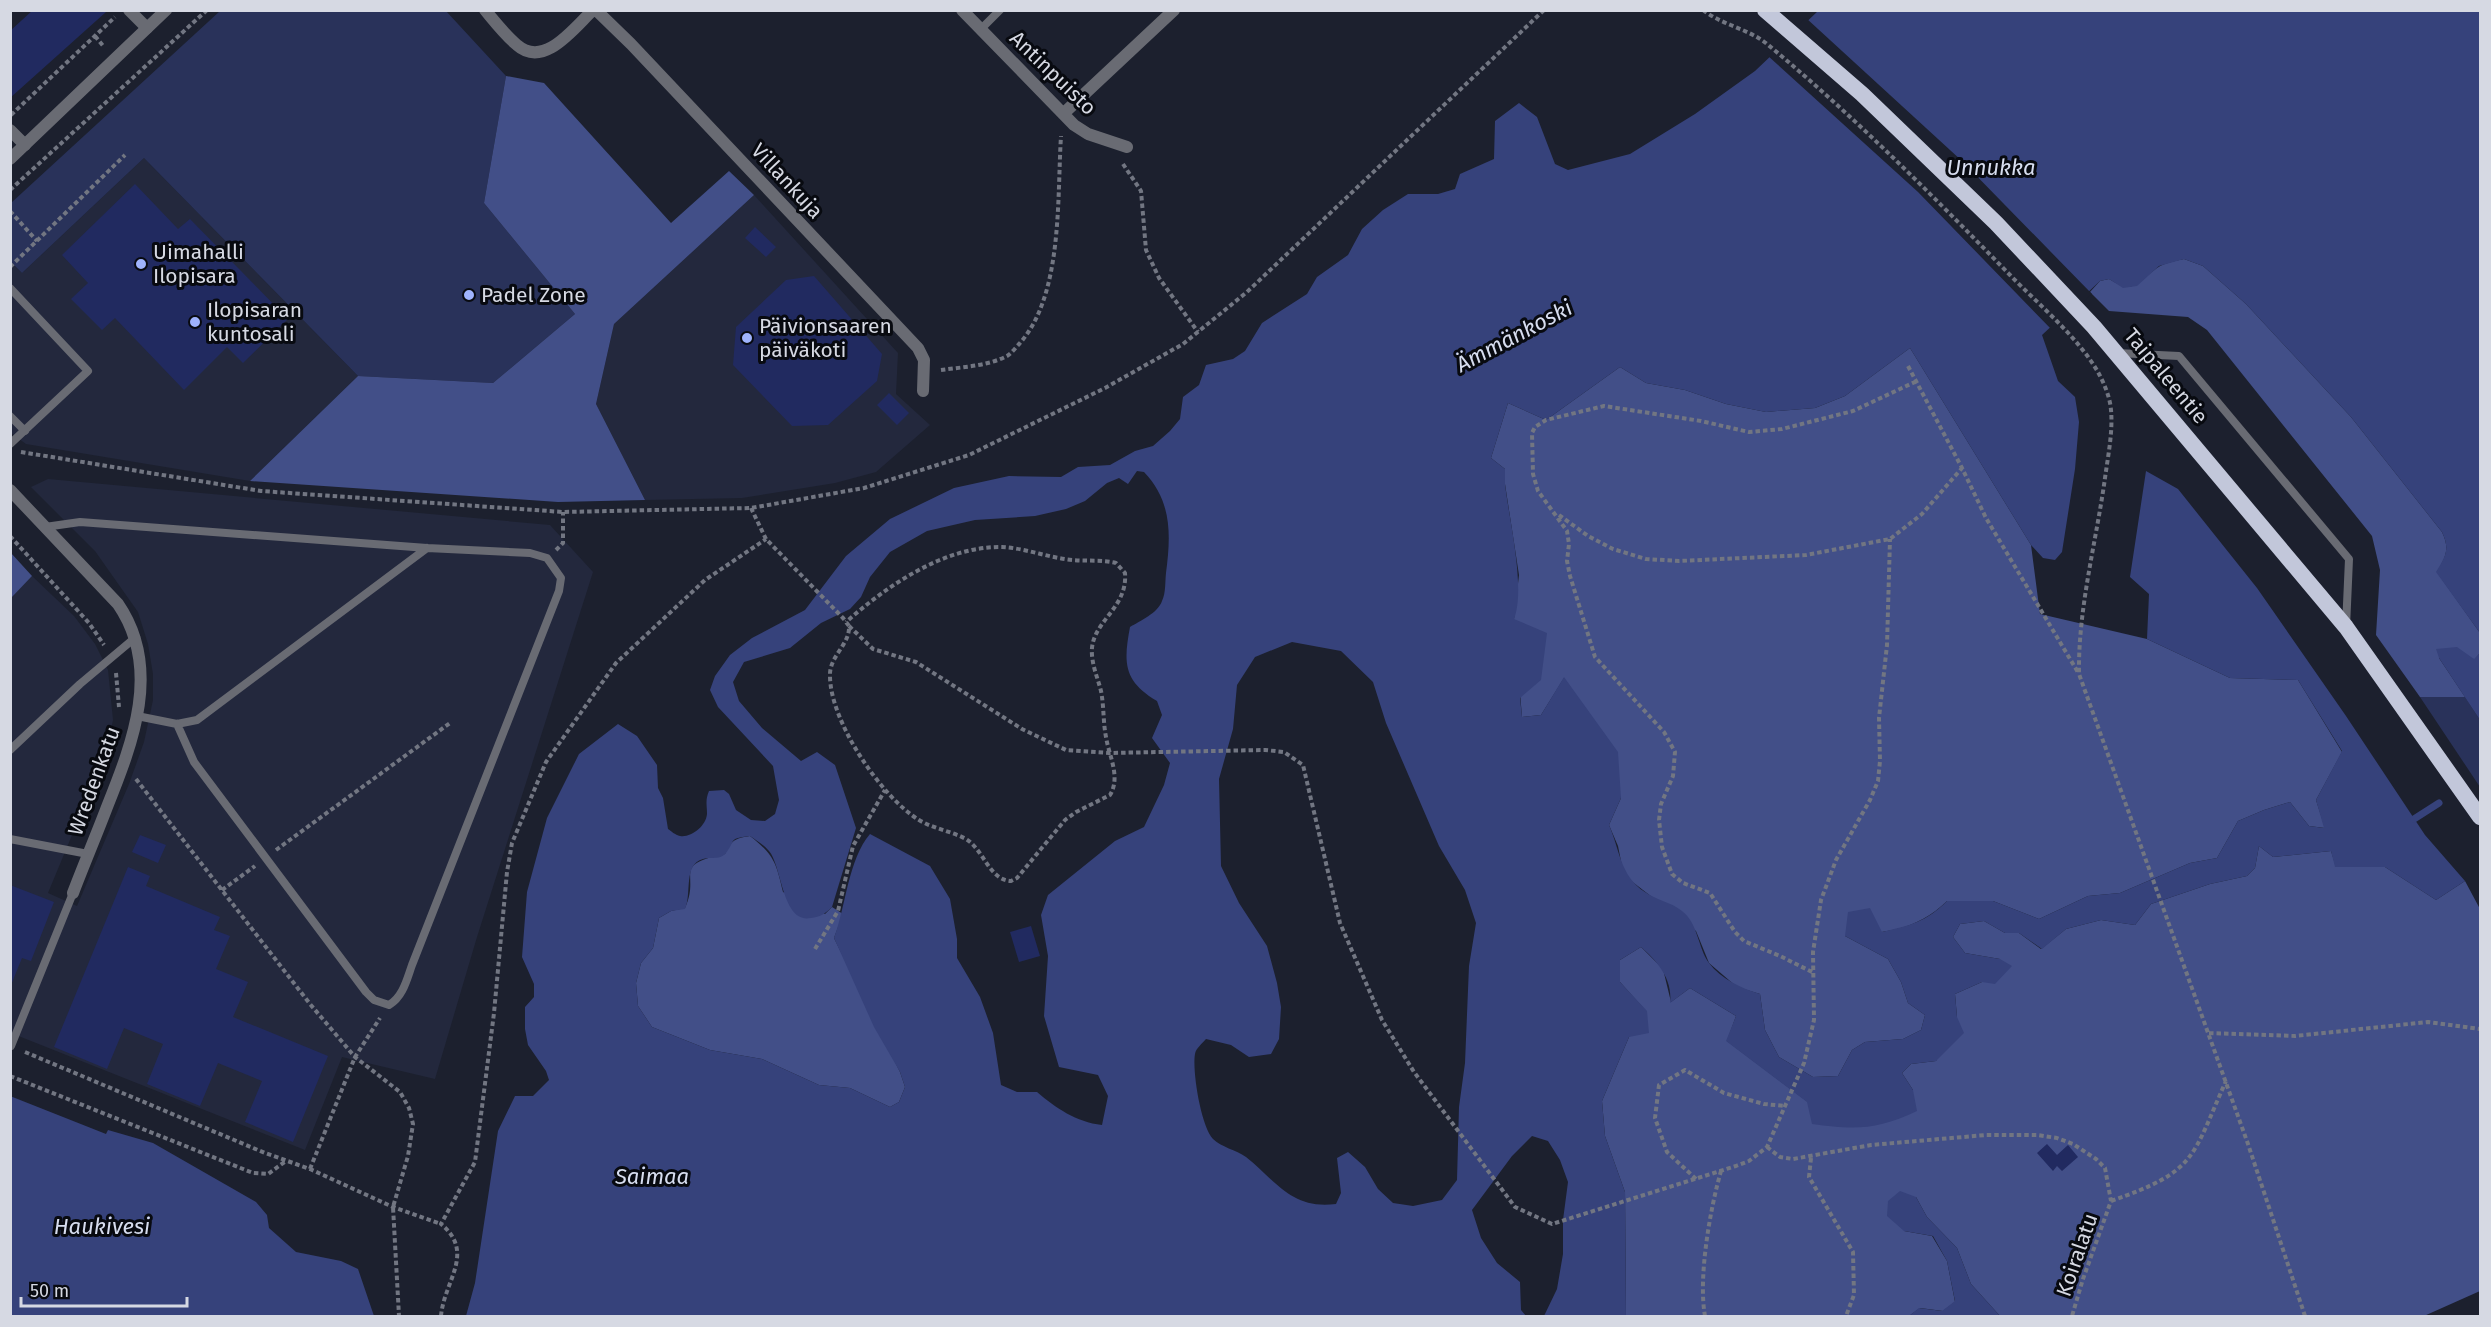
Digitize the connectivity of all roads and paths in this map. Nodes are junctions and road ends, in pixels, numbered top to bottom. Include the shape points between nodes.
1 (123, 10) edge
2 (129, 10) edge
3 (166, 10) edge
4 (207, 10) edge
5 (485, 10) edge
6 (594, 10) edge
7 (962, 10) edge
8 (1000, 10) edge
9 (1174, 10) edge
10 (1544, 10) edge
11 (1703, 10) edge
12 (1765, 10) edge
13 (147, 28) junction
14 (981, 29) junction
15 (1063, 114) junction
16 (10, 115) edge
17 (10, 130) edge
18 (1106, 142) junction
19 (25, 145) junction
20 (1126, 147) dead end
21 (125, 155) dead end
22 (10, 159) edge
23 (10, 190) edge
24 (10, 211) edge
25 (37, 241) junction
26 (10, 267) edge
27 (10, 288) edge
28 (1198, 332) junction
29 (2117, 353) junction
30 (1908, 366) dead end
31 (925, 372) junction
32 (1917, 381) junction
33 (923, 391) dead end
34 (10, 416) edge
35 (25, 431) junction
36 (12, 448) edge
37 (1962, 468) junction
38 (10, 490) edge
39 (751, 508) junction
40 (563, 512) junction
41 (1556, 514) junction
42 (45, 527) junction
43 (1890, 538) junction
44 (766, 539) junction
45 (427, 548) junction
46 (547, 558) junction
47 (846, 622) junction
48 (2346, 627) junction
49 (136, 637) junction
50 (2079, 674) junction
51 (137, 716) junction
52 (450, 723) dead end
53 (177, 724) junction
54 (10, 750) edge
55 (1109, 753) junction
56 (124, 764) junction
57 (885, 790) junction
58 (2481, 817) edge
59 (10, 839) edge
60 (88, 854) junction
61 (265, 858) junction
62 (222, 890) junction
63 (73, 893) joint
64 (815, 949) dead end
65 (1812, 973) junction
66 (389, 1005) junction
67 (2481, 1029) edge
68 (2209, 1033) junction
69 (11, 1046) edge
70 (355, 1057) junction
71 (10, 1076) edge
72 (2226, 1081) junction
73 (1785, 1106) junction
74 (1767, 1147) junction
75 (1811, 1158) junction
76 (286, 1161) junction
77 (310, 1169) junction
78 (1721, 1170) junction
79 (1696, 1179) junction
80 (2111, 1201) junction
81 (393, 1207) junction
82 (441, 1224) junction
83 (399, 1317) edge
84 (441, 1317) edge
85 (1705, 1317) edge
86 (1846, 1317) edge
87 (2072, 1317) edge
88 (2305, 1317) edge

1 - 16 path
2 - 13 street
3 - 13 street
4 - 23 path
5 - 6 street via 528,52 552,48
6 - 31 street, Villankuja via 639,52 918,348
7 - 14 street, Antinpuisto
8 - 14 lane
9 - 15 street
10 - 28 path via 1247,292
11 - 50 path via 1764,42 1840,110 1952,215 2077,345 2097,371 2111,409 2110,437 2079,648
12 - 29 highway, Taipaleentie via 1862,94 1996,223
13 - 19 street
14 - 15 street, Antinpuisto
15 - 18 street, Antinpuisto via 1088,134
15 - 31 path via 1053,264 1044,304 1028,334 1009,355 988,363
17 - 19 street
18 - 20 street, Antinpuisto
18 - 28 path via 1141,191 1146,250 1159,278
19 - 22 street
21 - 25 path
24 - 25 path
25 - 26 path
27 - 35 lane via 88,370
28 - 39 path via 1105,388 969,455 864,488
29 - 48 highway, Taipaleentie
29 - 48 lane via 2179,356 2349,559
30 - 32 path
31 - 33 street, Villankuja
32 - 37 path
32 - 41 path via 1853,411 1776,430 1744,431 1606,406 1546,420 1532,433 1532,468 1538,491
34 - 35 lane
35 - 36 lane
36 - 40 path via 75,463 261,491
37 - 43 path via 1922,514
37 - 50 path via 1991,527
38 - 42 street, Wredenkatu
39 - 40 path
39 - 44 path
40 - 46 path via 563,543
41 - 43 path via 1613,549 1639,558 1666,561 1806,555
41 - 65 path via 1567,531 1570,576 1595,657 1664,732 1675,752 1673,776 1659,820 1662,847 1672,874 1683,883 1710,893 1744,942
42 - 45 lane via 80,522
42 - 49 street, Wredenkatu via 118,604
43 - 65 path via 1879,774 1873,794 1827,881 1817,920
44 - 47 path
44 - 82 path via 705,580 616,663 546,762 512,843 475,1162
45 - 46 lane via 530,553
45 - 53 lane via 197,720
46 - 66 lane via 561,578 559,591 401,993
47 - 55 path via 873,650 916,662 1030,734 1066,750
47 - 55 path via 905,577 951,557 984,549 1009,548 1068,560 1116,563 1125,573 1123,592 1118,605 1096,632 1092,648
47 - 57 path via 847,639 832,663 830,683 856,750
48 - 58 highway, Taipaleentie
49 - 51 street, Wredenkatu via 141,671
49 - 54 lane
50 - 68 path
51 - 53 lane
51 - 56 street, Wredenkatu
52 - 61 path
53 - 61 lane via 194,762
55 - 57 path via 1115,776 1110,795 1070,816 1011,881 996,874 974,845 920,820
55 - 79 path via 1265,750 1284,752 1303,765 1340,923 1382,1020 1414,1072 1515,1208 1552,1224
56 - 60 street, Wredenkatu
56 - 62 path
57 - 64 path via 853,846 838,911
59 - 60 lane
60 - 63 street, Wredenkatu
61 - 62 path
61 - 66 lane via 366,992 374,1000
62 - 70 path
63 - 69 lane, Wredenkatu
65 - 73 path via 1814,1020 1804,1063
66 - 70 path
67 - 68 path via 2428,1022 2305,1036
68 - 72 path
69 - 76 path
70 - 77 path
70 - 81 path via 399,1092 409,1108 413,1124 408,1156
71 - 76 path via 253,1173 268,1174
72 - 80 path, Koiralatu via 2202,1140 2185,1165 2158,1184
72 - 88 path
73 - 74 path
73 - 79 path via 1724,1093 1685,1070 1659,1085 1655,1118 1667,1152
74 - 75 path via 1786,1159
74 - 78 path via 1749,1161
75 - 80 path via 1872,1145 1936,1138 2013,1134 2050,1137 2073,1144 2101,1163 2108,1175
75 - 86 path via 1809,1176 1853,1252 1854,1295
76 - 77 path
77 - 81 path
78 - 79 path
78 - 85 path via 1704,1269
80 - 87 path, Koiralatu
81 - 82 path
81 - 83 path
82 - 84 path via 458,1246

